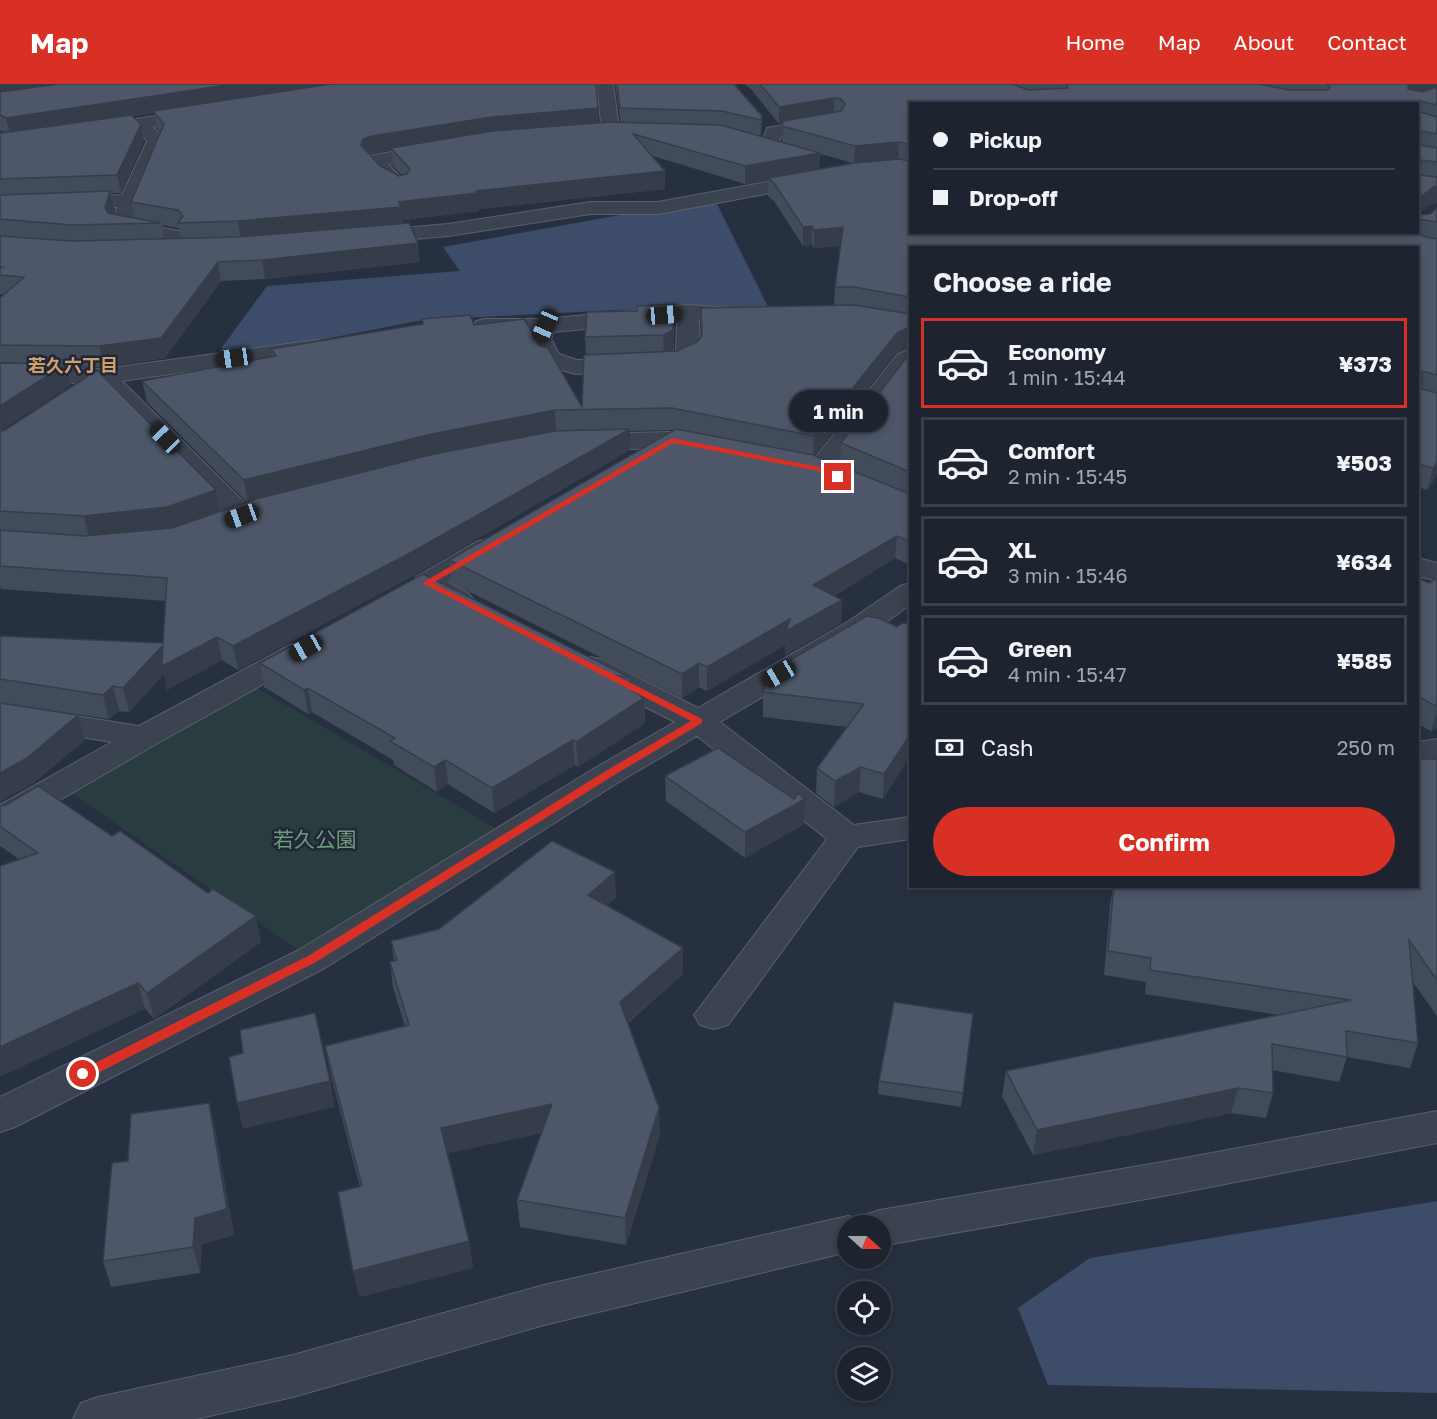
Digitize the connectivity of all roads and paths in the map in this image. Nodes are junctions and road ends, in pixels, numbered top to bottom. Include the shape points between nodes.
1 (605, 84) edge
2 (218, 111) edge
3 (761, 117) edge
4 (834, 122) edge
5 (140, 124) junction
6 (84, 132) edge
7 (611, 132) junction
8 (588, 134) edge
9 (667, 134) edge
10 (766, 142) junction
11 (450, 148) edge
12 (790, 154) edge
13 (830, 176) edge
14 (400, 187) edge
15 (129, 201) junction
16 (0, 205) edge
17 (344, 239) edge
18 (147, 250) edge
19 (688, 312) junction
20 (773, 317) edge
21 (463, 326) edge
22 (545, 326) junction
23 (334, 344) edge
24 (909, 357) edge
25 (0, 374) edge
26 (104, 376) junction
27 (66, 401) edge
28 (556, 442) edge
29 (621, 470) edge
30 (850, 482) edge
31 (241, 517) edge
32 (508, 535) edge
33 (1419, 567) edge
34 (1437, 572) edge
35 (426, 583) junction
36 (909, 593) edge
37 (396, 599) edge
38 (478, 609) edge
39 (860, 627) junction
40 (900, 635) edge
41 (326, 638) edge
42 (562, 652) edge
43 (0, 714) edge
44 (698, 721) junction
45 (144, 736) junction
46 (1437, 749) edge
47 (1419, 752) edge
48 (0, 820) edge
49 (909, 828) edge
50 (847, 837) junction
51 (714, 1015) dead end
52 (0, 1116) edge
53 (1437, 1127) edge
54 (891, 1226) edge
55 (837, 1237) edge
56 (98, 1419) edge

1 - 7 street
2 - 5 street
3 - 10 street
4 - 10 street
5 - 6 street
5 - 15 street via 156,140
7 - 8 street
7 - 9 street
10 - 12 street
11 - 14 street via 374,161
13 - 17 street via 658,208 590,208 448,230
15 - 16 street
15 - 18 street via 122,226 241,248
19 - 20 street
19 - 22 street
19 - 22 street via 687,355 668,364 575,367 550,359 539,339
21 - 22 street
23 - 26 street
24 - 30 street via 809,467
25 - 26 street
26 - 27 street
26 - 31 street
28 - 29 street via 683,443
32 - 35 street
33 - 34 street
35 - 37 street
35 - 38 street
36 - 39 street
39 - 40 street
39 - 44 street
41 - 45 street
42 - 44 street
43 - 45 street
44 - 50 street
44 - 52 street via 312,959
45 - 48 street
46 - 47 street
49 - 50 street
50 - 51 street
53 - 54 street
55 - 56 street via 544,1305 293,1376

